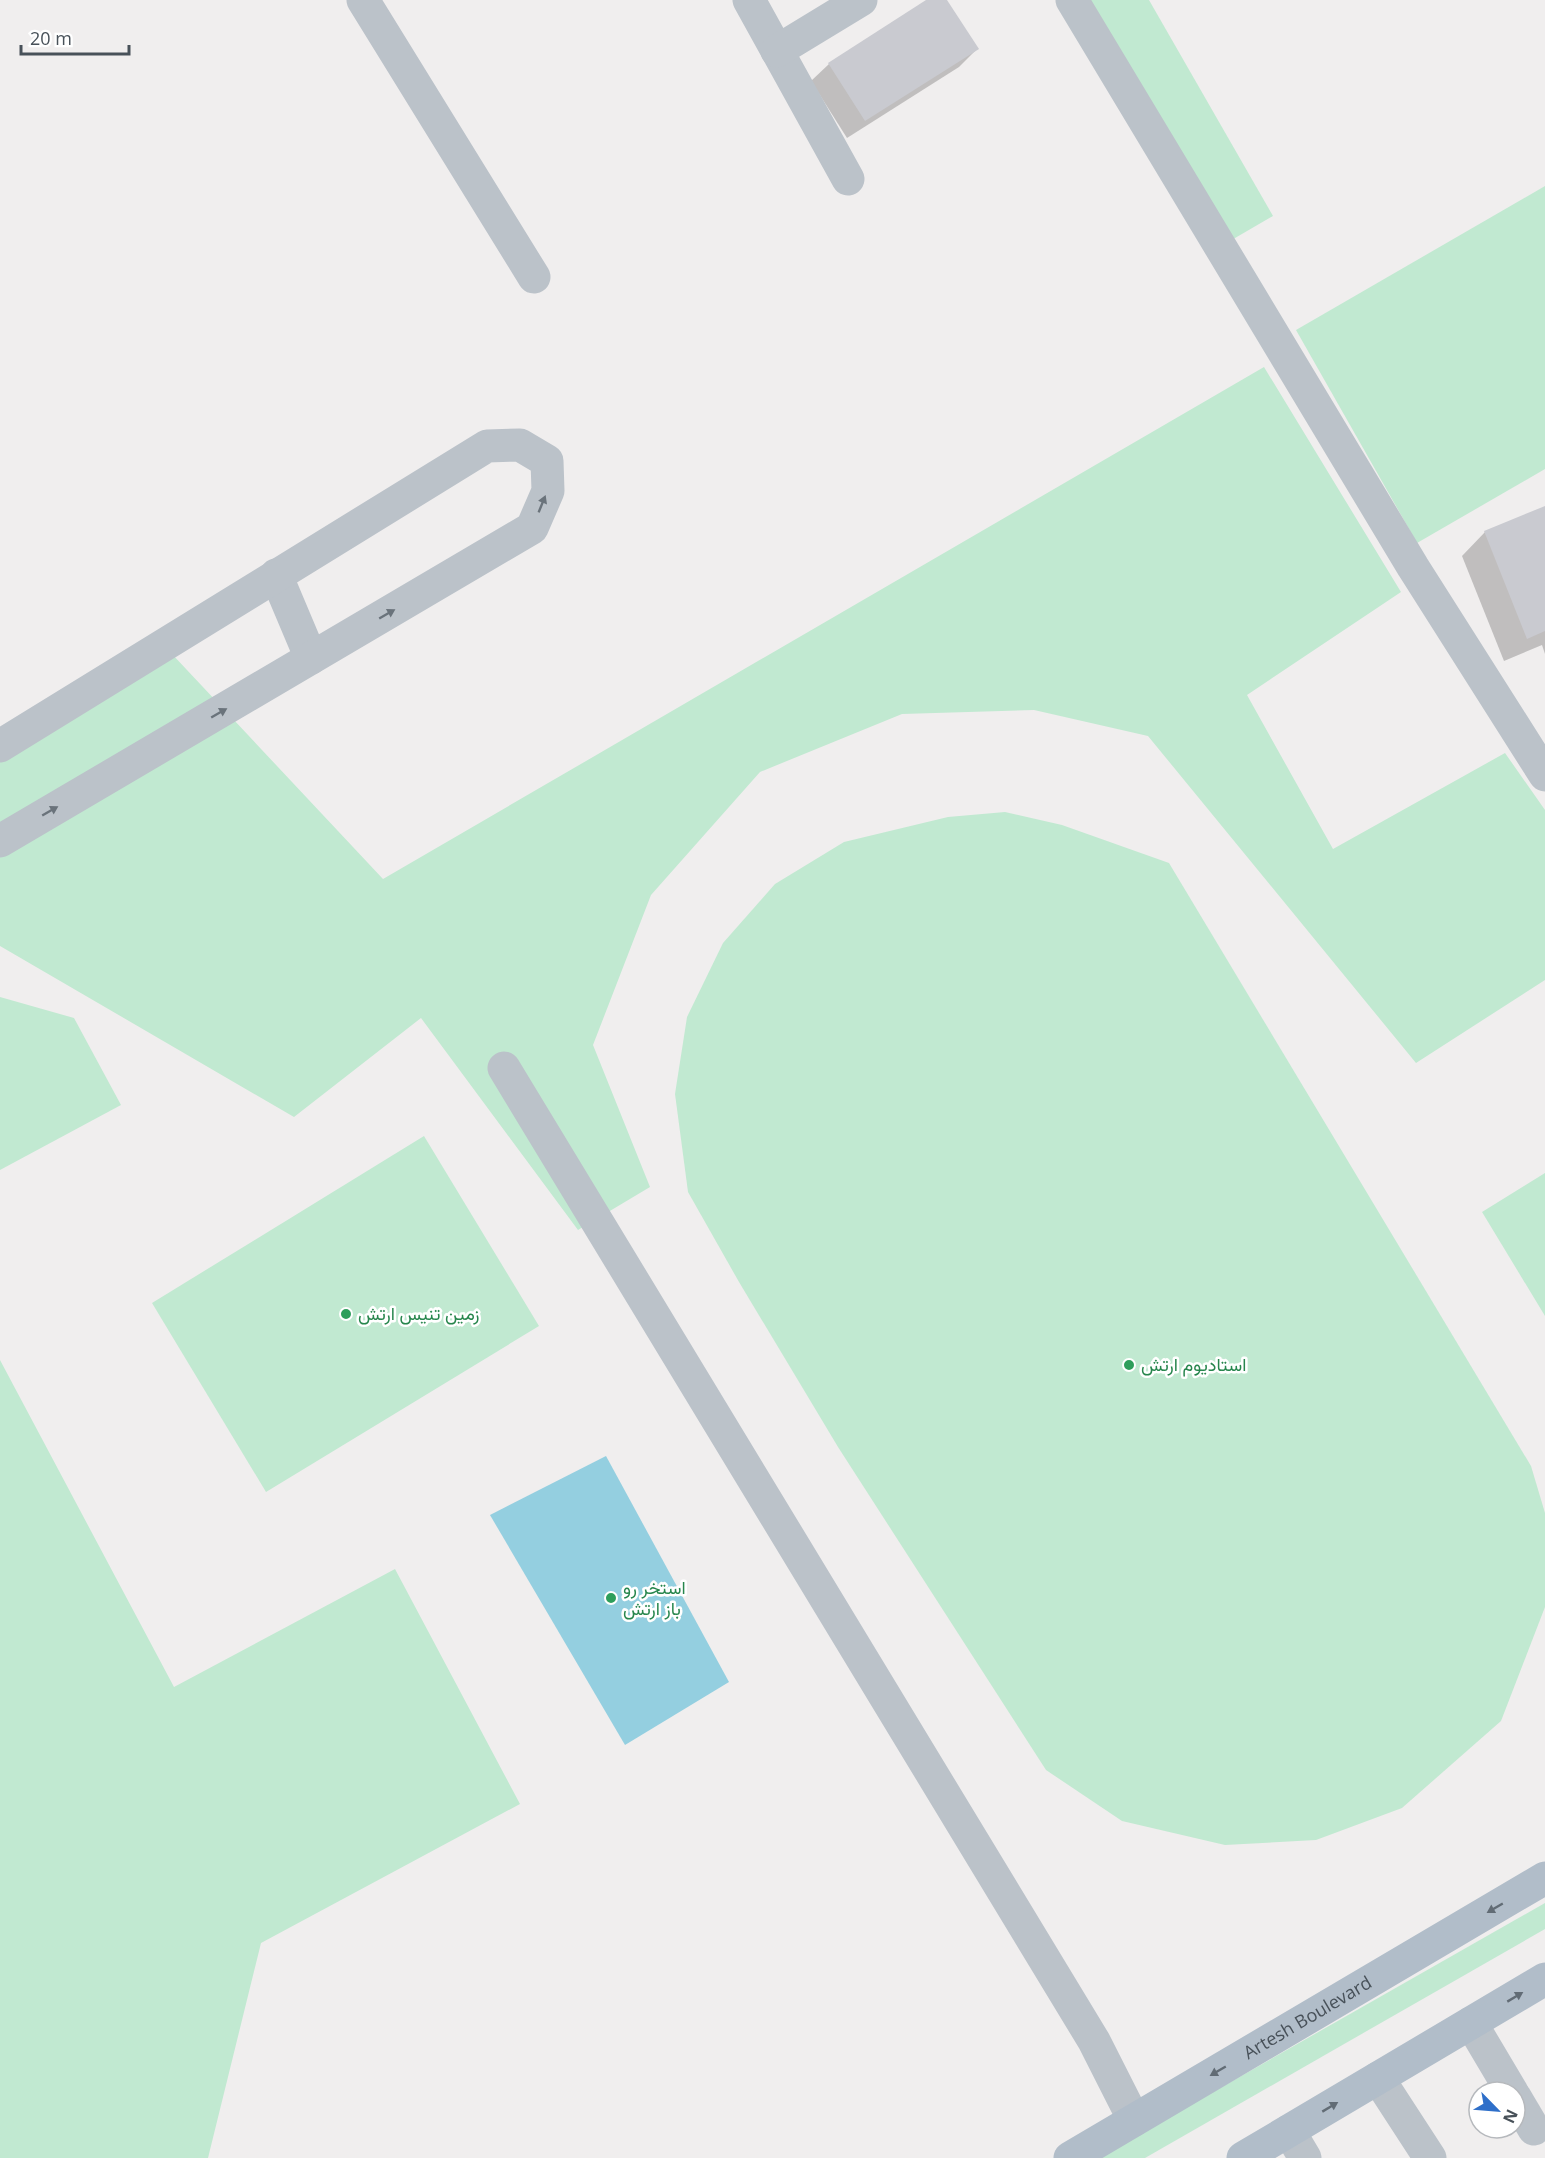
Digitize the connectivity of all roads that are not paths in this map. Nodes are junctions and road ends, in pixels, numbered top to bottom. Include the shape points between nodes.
1 (363, 0) edge
2 (749, 0) edge
3 (861, 0) edge
4 (1072, 0) edge
5 (777, 51) junction
6 (848, 179) dead end
7 (534, 277) dead end
8 (276, 575) junction
9 (311, 658) junction
10 (0, 746) edge
11 (1545, 775) edge
12 (0, 841) edge
13 (504, 1068) dead end
14 (1545, 1878) edge
15 (1545, 1979) edge
16 (1472, 2023) junction
17 (1378, 2078) junction
18 (1505, 2080) edge
19 (1527, 2117) edge
20 (1134, 2120) junction
21 (1534, 2129) dead end
22 (1297, 2144) edge
23 (1070, 2158) edge
24 (1243, 2158) edge
25 (1430, 2158) edge

1 - 7 street
2 - 5 street
3 - 5 street
4 - 11 street via 1406,557
5 - 6 street
8 - 9 street
9 -> 8 street via 532,528 548,490 548,461 520,445 486,446
8 - 10 street
12 -> 9 street
13 - 20 street via 1088,2031
14 -> 20 main road, Artesh Boulevard
16 -> 15 main road
16 - 17 main road
16 - 18 street
22 -> 17 main road
17 - 25 street
19 - 21 street
20 - 23 main road, Artesh Boulevard
22 - 24 main road

